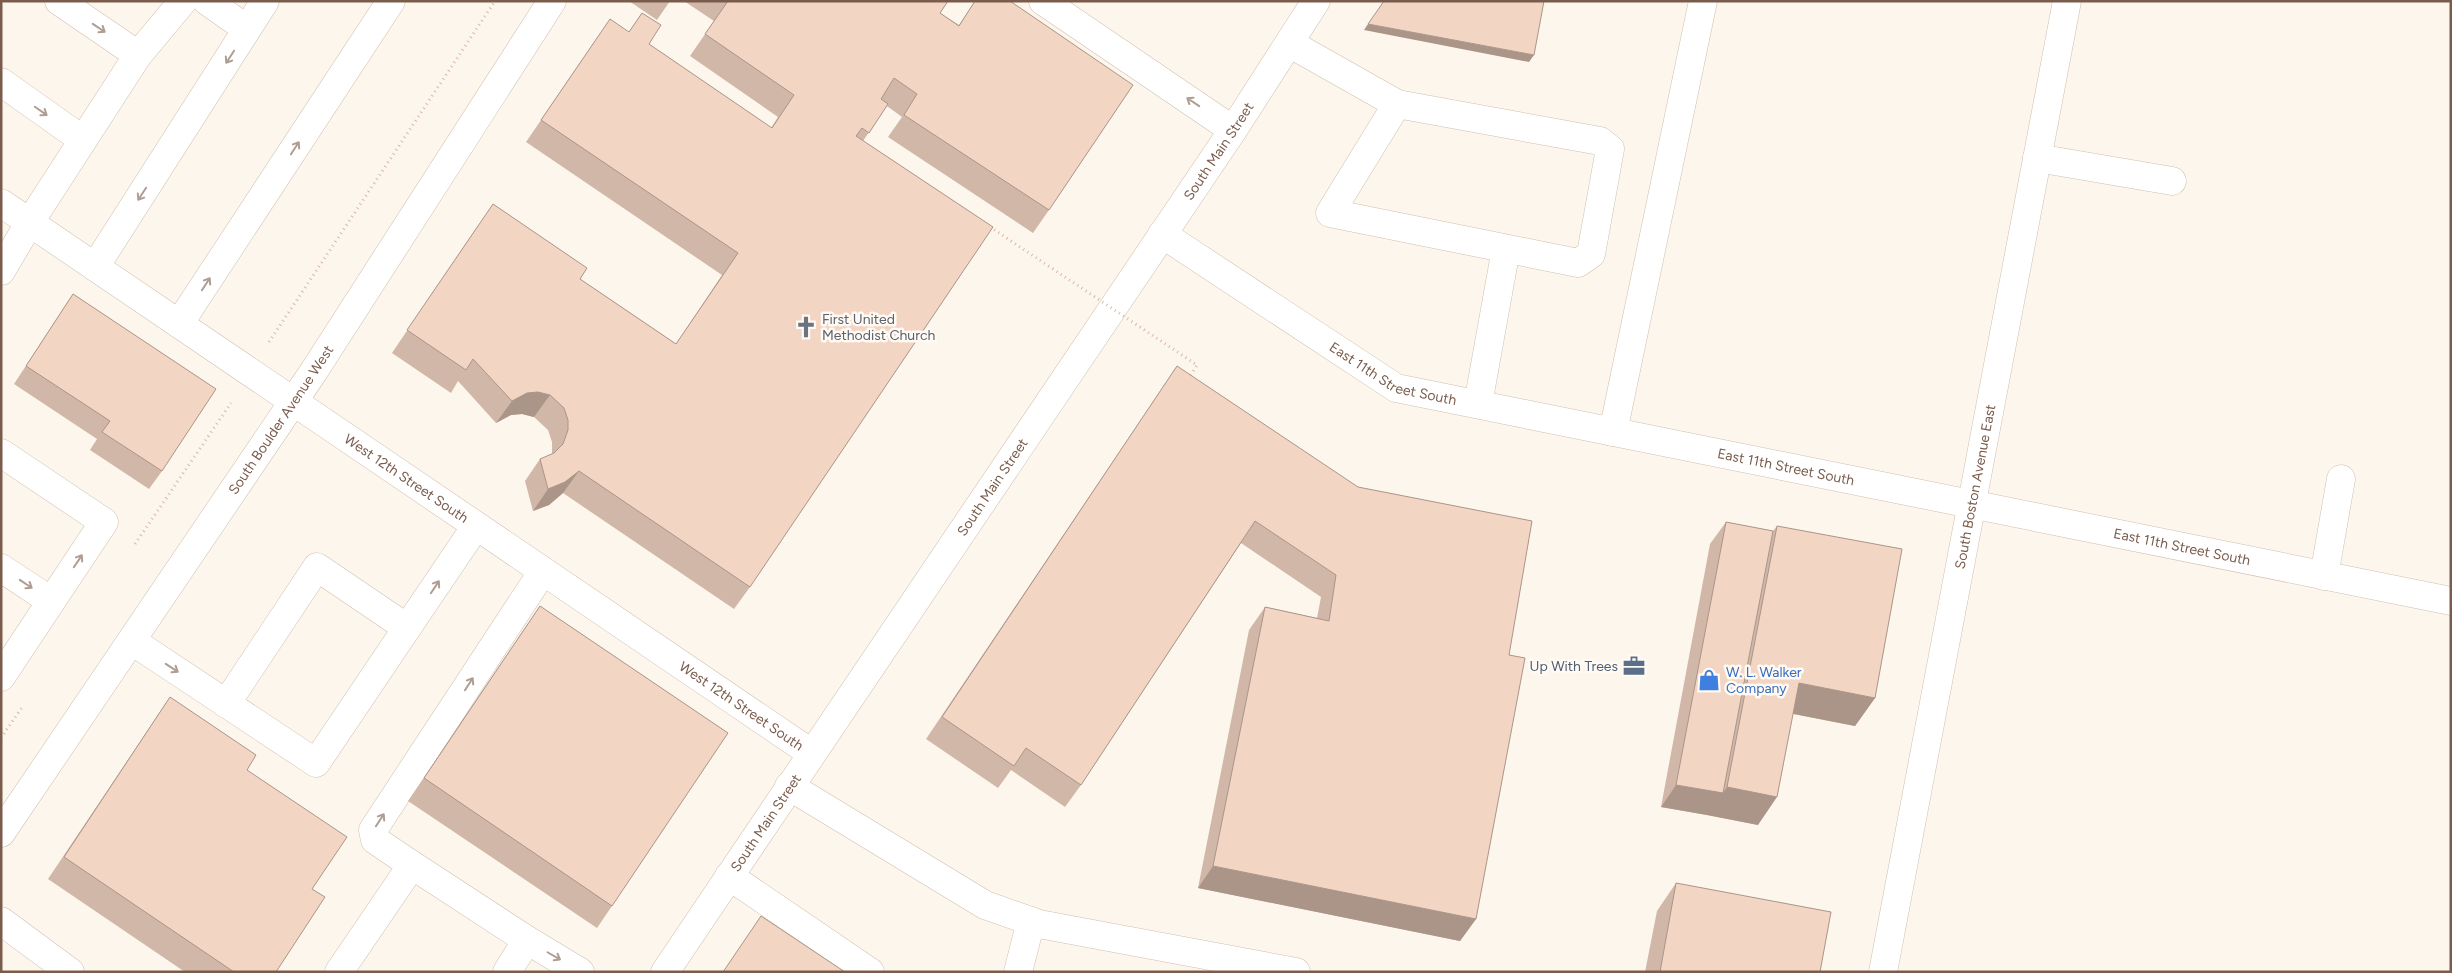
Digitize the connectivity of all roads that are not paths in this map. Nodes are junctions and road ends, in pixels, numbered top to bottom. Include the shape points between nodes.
1 (58, 1) edge
2 (183, 1) edge
3 (207, 1) edge
4 (265, 1) edge
5 (392, 1) edge
6 (552, 1) edge
7 (1043, 1) edge
8 (1316, 1) edge
9 (1703, 1) edge
10 (2067, 1) edge
11 (247, 29) junction
12 (1289, 43) junction
13 (138, 55) junction
14 (1, 82) edge
15 (1397, 104) junction
16 (1233, 130) junction
17 (83, 140) junction
18 (2037, 158) junction
19 (2172, 181) dead end
20 (1, 203) edge
21 (30, 222) junction
22 (1162, 234) junction
23 (1506, 249) junction
24 (95, 267) junction
25 (1, 270) edge
26 (179, 324) junction
27 (293, 402) junction
28 (1478, 404) junction
29 (1613, 432) junction
30 (1, 453) edge
31 (2341, 479) dead end
32 (1970, 505) junction
33 (476, 526) junction
34 (1, 568) edge
35 (542, 571) junction
36 (2324, 576) junction
37 (2451, 600) edge
38 (51, 601) junction
39 (407, 628) junction
40 (132, 640) junction
41 (1, 677) edge
42 (226, 704) junction
43 (811, 753) junction
44 (789, 786) junction
45 (1, 833) edge
46 (412, 865) junction
47 (729, 876) junction
48 (1, 921) edge
49 (1031, 921) junction
50 (527, 940) junction
51 (70, 972) edge
52 (339, 972) edge
53 (506, 972) edge
54 (580, 972) edge
55 (665, 972) edge
56 (870, 972) edge
57 (1018, 972) edge
58 (1294, 972) edge
59 (1882, 972) edge

1 -> 13 street
2 - 13 street
3 - 11 street
4 - 11 street
26 -> 5 street
6 - 27 street, South Boulder Avenue West
16 -> 7 street
8 - 12 street, South Main Street
9 - 29 street
10 - 18 street, South Boston Avenue East
11 -> 24 street
12 - 15 street
12 - 16 street, South Main Street
13 - 17 street
14 -> 17 street
15 - 23 street via 1330,214
15 - 23 street via 1600,141 1610,150 1591,254 1578,263
16 - 22 street, South Main Street
17 - 21 street
18 - 19 street
18 - 32 street, South Boston Avenue East
20 - 21 street, West 12th Street South
21 - 24 street, West 12th Street South
21 - 25 street
22 - 28 street, East 11th Street South via 1396,388
22 - 43 street, South Main Street
23 - 28 street
24 - 26 street, West 12th Street South
26 - 27 street, West 12th Street South
27 - 33 street, West 12th Street South
27 - 40 street, South Boulder Avenue West
28 - 29 street, East 11th Street South
29 - 32 street, East 11th Street South
38 -> 30 street via 104,522
31 - 36 street
32 - 36 street, East 11th Street South
32 - 59 street, South Boston Avenue East
33 - 35 street, West 12th Street South
39 -> 33 street
34 -> 38 street
35 - 43 street, West 12th Street South
46 -> 35 street via 376,840 373,830
36 - 37 street, East 11th Street South
38 - 41 street
39 - 42 street via 316,763
39 - 42 street via 317,567
40 -> 42 street
40 - 45 street, South Boulder Avenue West
43 - 44 street, South Main Street
44 - 47 street, South Main Street
44 - 49 street via 985,905
46 - 50 street
46 - 52 street
47 - 55 street, South Main Street
47 - 56 street
48 - 51 street
49 - 57 street
49 - 58 street
50 - 53 street
50 -> 54 street

